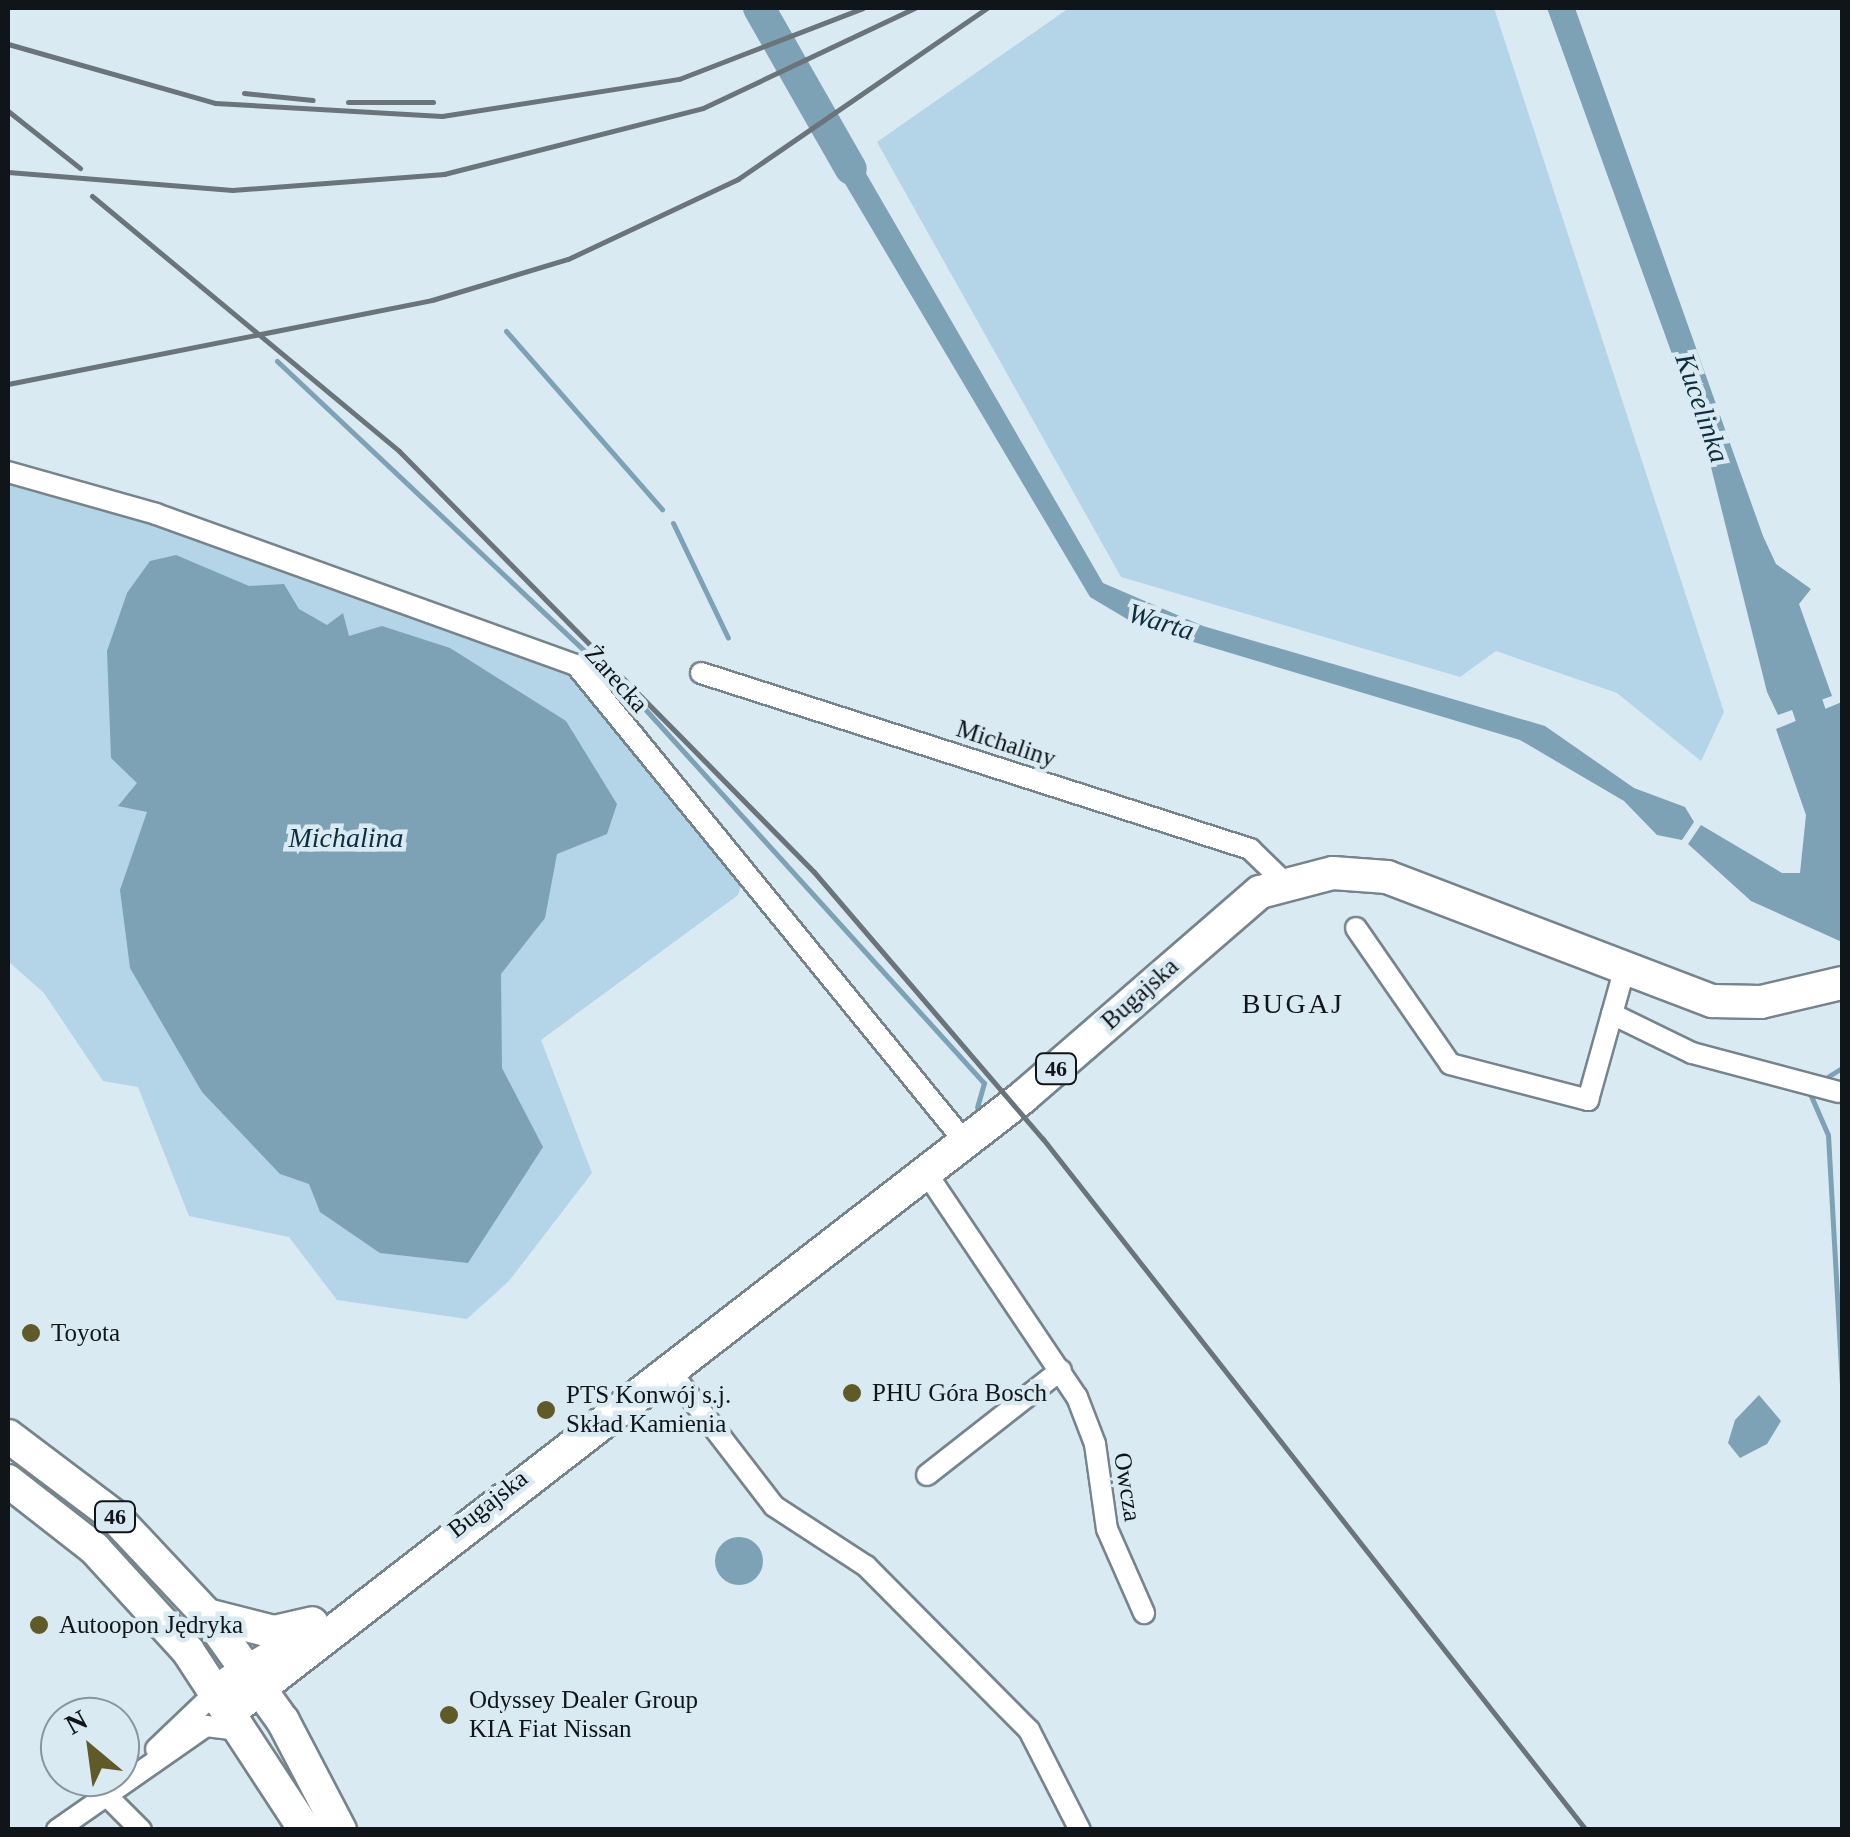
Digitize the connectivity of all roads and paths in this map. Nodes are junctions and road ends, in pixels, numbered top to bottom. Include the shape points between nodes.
1 (8, 472) edge
2 (701, 672) dead end
3 (1284, 882) junction
4 (1356, 928) dead end
5 (1624, 971) junction
6 (1842, 983) edge
7 (1612, 1014) junction
8 (1839, 1092) dead end
9 (965, 1142) junction
10 (925, 1172) junction
11 (667, 1367) junction
12 (1061, 1370) junction
13 (8, 1436) edge
14 (928, 1475) dead end
15 (8, 1481) edge
16 (358, 1606) junction
17 (1144, 1612) dead end
18 (207, 1616) junction
19 (255, 1680) junction
20 (232, 1710) junction
21 (142, 1766) joint
22 (101, 1797) edge
23 (108, 1797) edge
24 (57, 1830) edge
25 (141, 1830) edge
26 (305, 1830) edge
27 (340, 1830) edge
28 (1080, 1830) edge

1 - 9 street, Żarecka via 169,518 576,665
2 - 3 street, Michaliny via 1250,848
3 - 5 main road, Bugajska / 46 via 1388,878
3 - 9 main road, Bugajska / 46 via 1236,908
4 - 7 street via 1450,1064 1588,1100
5 - 6 main road, Bugajska / 46 via 1732,1002
5 - 7 street
7 - 8 street via 1692,1053
9 - 10 main road, Bugajska / 46
10 - 11 main road, Bugajska / 46
10 - 12 street, Owcza
11 - 16 main road, Bugajska / 46
11 - 28 street via 774,1506 866,1566 1029,1730
12 - 14 street
12 - 17 street, Owcza via 1090,1425 1106,1528
13 - 18 main road, 46 via 114,1516
15 - 20 main road, 46 via 95,1549
16 - 18 main road, 46 via 282,1632
16 - 19 main road, Bugajska
18 - 19 main road
19 - 20 main road, Bugajska
19 - 27 main road
20 - 21 street
20 - 21 street
20 - 26 main road
22 - 24 street
23 - 25 street

